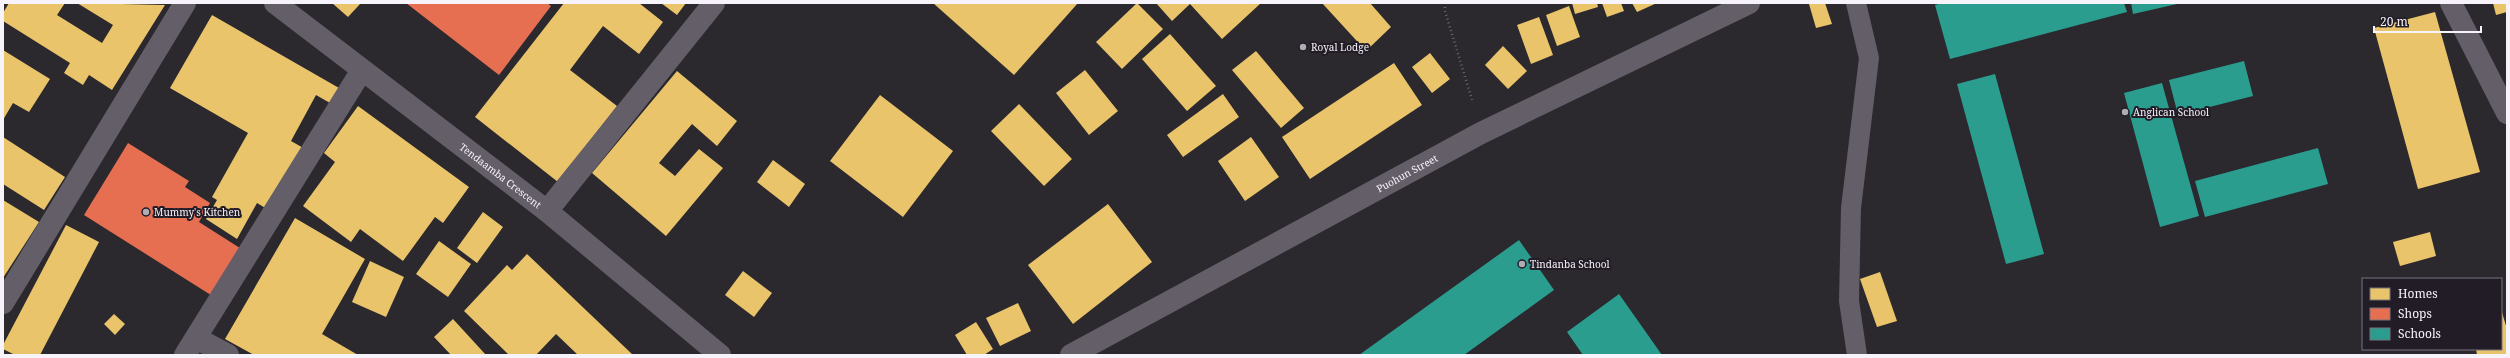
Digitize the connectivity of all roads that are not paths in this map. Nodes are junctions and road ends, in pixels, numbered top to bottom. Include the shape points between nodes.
1 (185, 3) edge
2 (275, 3) edge
3 (714, 3) edge
4 (1749, 3) edge
5 (1856, 3) edge
6 (2451, 3) edge
7 (362, 70) junction
8 (2507, 113) edge
9 (547, 211) junction
10 (3, 303) edge
11 (191, 346) edge
12 (228, 355) edge
13 (720, 355) edge
14 (1071, 355) edge
15 (1856, 355) edge

1 - 10 street
2 - 7 street, Tendaamba Crescent
3 - 9 street
4 - 14 street, Puohun Street via 1482,132
5 - 15 lane via 1869,58 1851,208 1849,301
6 - 8 street
7 - 9 street, Tendaamba Crescent
7 - 11 street
9 - 13 street, Tendaamba Crescent
11 - 12 street

